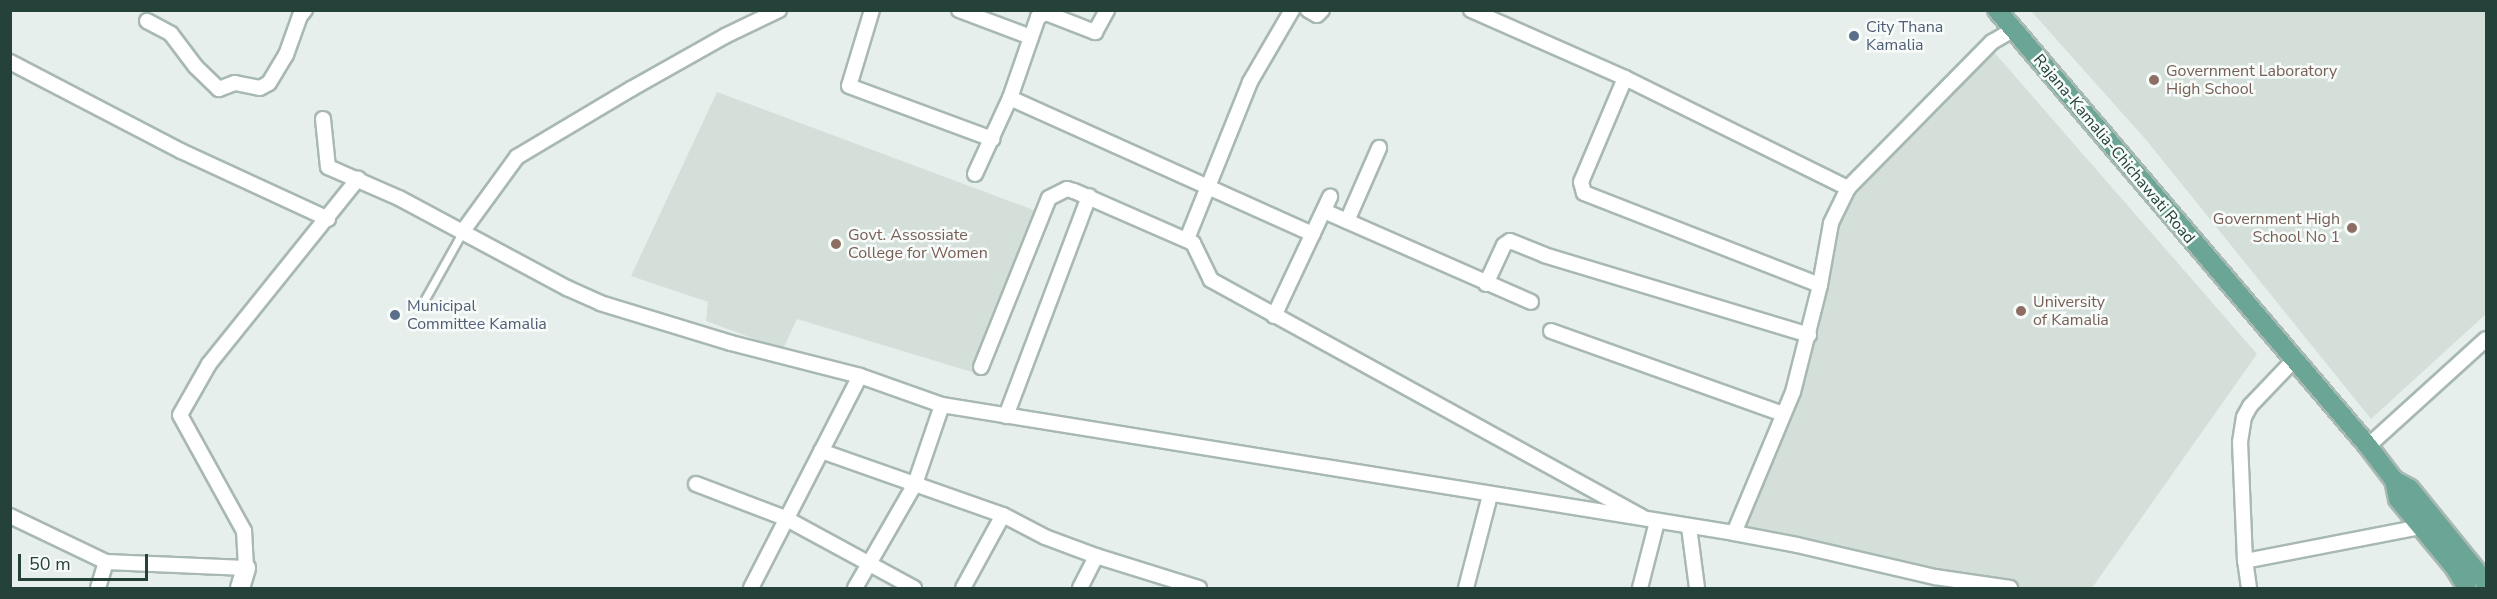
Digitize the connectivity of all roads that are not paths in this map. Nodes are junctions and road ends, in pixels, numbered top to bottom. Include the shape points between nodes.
1 (305, 10) edge
2 (778, 10) edge
3 (872, 10) edge
4 (959, 10) edge
5 (1107, 10) edge
6 (1292, 10) edge
7 (1308, 10) edge
8 (1322, 10) edge
9 (1471, 10) edge
10 (1996, 10) edge
11 (147, 21) dead end
12 (2013, 30) junction
13 (1031, 37) junction
14 (10, 62) edge
15 (1625, 78) junction
16 (1010, 98) junction
17 (323, 119) dead end
18 (992, 138) junction
19 (1379, 148) dead end
20 (975, 174) dead end
21 (358, 179) junction
22 (1208, 186) junction
23 (1848, 188) junction
24 (1089, 196) junction
25 (1330, 196) dead end
26 (1324, 211) junction
27 (328, 219) junction
28 (1347, 221) junction
29 (463, 231) junction
30 (1313, 234) junction
31 (1187, 239) junction
32 (1486, 284) junction
33 (1820, 285) junction
34 (425, 299) dead end
35 (1531, 302) dead end
36 (1274, 316) junction
37 (1551, 331) dead end
38 (1809, 335) junction
39 (2487, 339) edge
40 (2293, 361) junction
41 (981, 367) dead end
42 (860, 376) junction
43 (942, 405) junction
44 (1783, 414) junction
45 (1006, 416) junction
46 (2368, 446) junction
47 (821, 451) junction
48 (2394, 480) junction
49 (696, 484) dead end
50 (915, 484) junction
51 (1490, 495) junction
52 (1003, 514) junction
53 (10, 516) edge
54 (785, 518) junction
55 (1654, 522) junction
56 (1689, 527) junction
57 (2420, 527) junction
58 (1734, 533) junction
59 (1096, 556) junction
60 (2245, 561) junction
61 (106, 562) junction
62 (868, 566) junction
63 (246, 568) junction
64 (2476, 583) edge
65 (98, 588) edge
66 (240, 588) edge
67 (751, 588) edge
68 (855, 588) edge
69 (914, 588) edge
70 (963, 588) edge
71 (1080, 588) edge
72 (1199, 588) edge
73 (1466, 588) edge
74 (1640, 588) edge
75 (1697, 588) edge
76 (2010, 588) edge
77 (2249, 588) edge

1 - 11 street via 286,55 269,83 260,88 235,83 219,89 171,34
2 - 29 street via 641,83 518,158
3 - 18 street via 849,86
4 - 13 street
5 - 13 street via 1095,32 1041,13
6 - 22 street via 1250,82
7 - 8 street via 1317,15
9 - 15 street
10 - 12 main road, Rajana-Kamalia-Chichawati Road
12 - 23 street via 1992,42
12 - 40 main road, Rajana-Kamalia-Chichawati Road
13 - 16 street
14 - 27 street via 181,151
15 - 23 street
15 - 33 street via 1581,183 1584,193
16 - 18 street
16 - 22 street
17 - 21 street via 328,167
18 - 20 street
19 - 28 street
21 - 27 street
21 - 29 street
22 - 30 street
22 - 31 street
23 - 33 street via 1831,223
24 - 31 street
24 - 41 street via 1067,189 1049,198
24 - 45 street
25 - 26 street
26 - 28 street
26 - 30 street
27 - 63 street via 209,364 180,415 244,531
28 - 32 street
29 - 34 lane
29 - 42 street via 600,303 731,343
30 - 36 street
31 - 36 street via 1196,245 1209,278
32 - 35 street
32 - 38 street via 1503,245 1510,241 1544,255
33 - 38 street
36 - 55 street
37 - 44 street
38 - 44 street
39 - 46 street
40 - 46 main road, Rajana-Kamalia-Chichawati Road
40 - 60 street via 2244,417 2240,442
42 - 43 street
42 - 47 street
43 - 45 street
43 - 50 street
44 - 58 street
45 - 51 street
46 - 48 main road, Rajana-Kamalia-Chichawati Road
47 - 50 street
47 - 54 street
48 - 57 main road, Rajana-Kamalia-Chichawati Road via 2398,499
48 - 64 main road, Rajana-Kamalia-Chichawati Road via 2410,489
49 - 54 street
50 - 52 street
50 - 62 street
51 - 55 street
51 - 73 street
52 - 59 street via 1045,537
52 - 70 street
53 - 61 street
54 - 62 street
54 - 67 street
55 - 56 street
55 - 74 street
56 - 58 street
56 - 75 street
57 - 60 street
57 - 64 main road, Rajana-Kamalia-Chichawati Road
58 - 76 street via 1935,577
59 - 71 street
59 - 72 street
60 - 77 street
61 - 63 street
61 - 65 street
62 - 68 street
62 - 69 street
63 - 66 street

